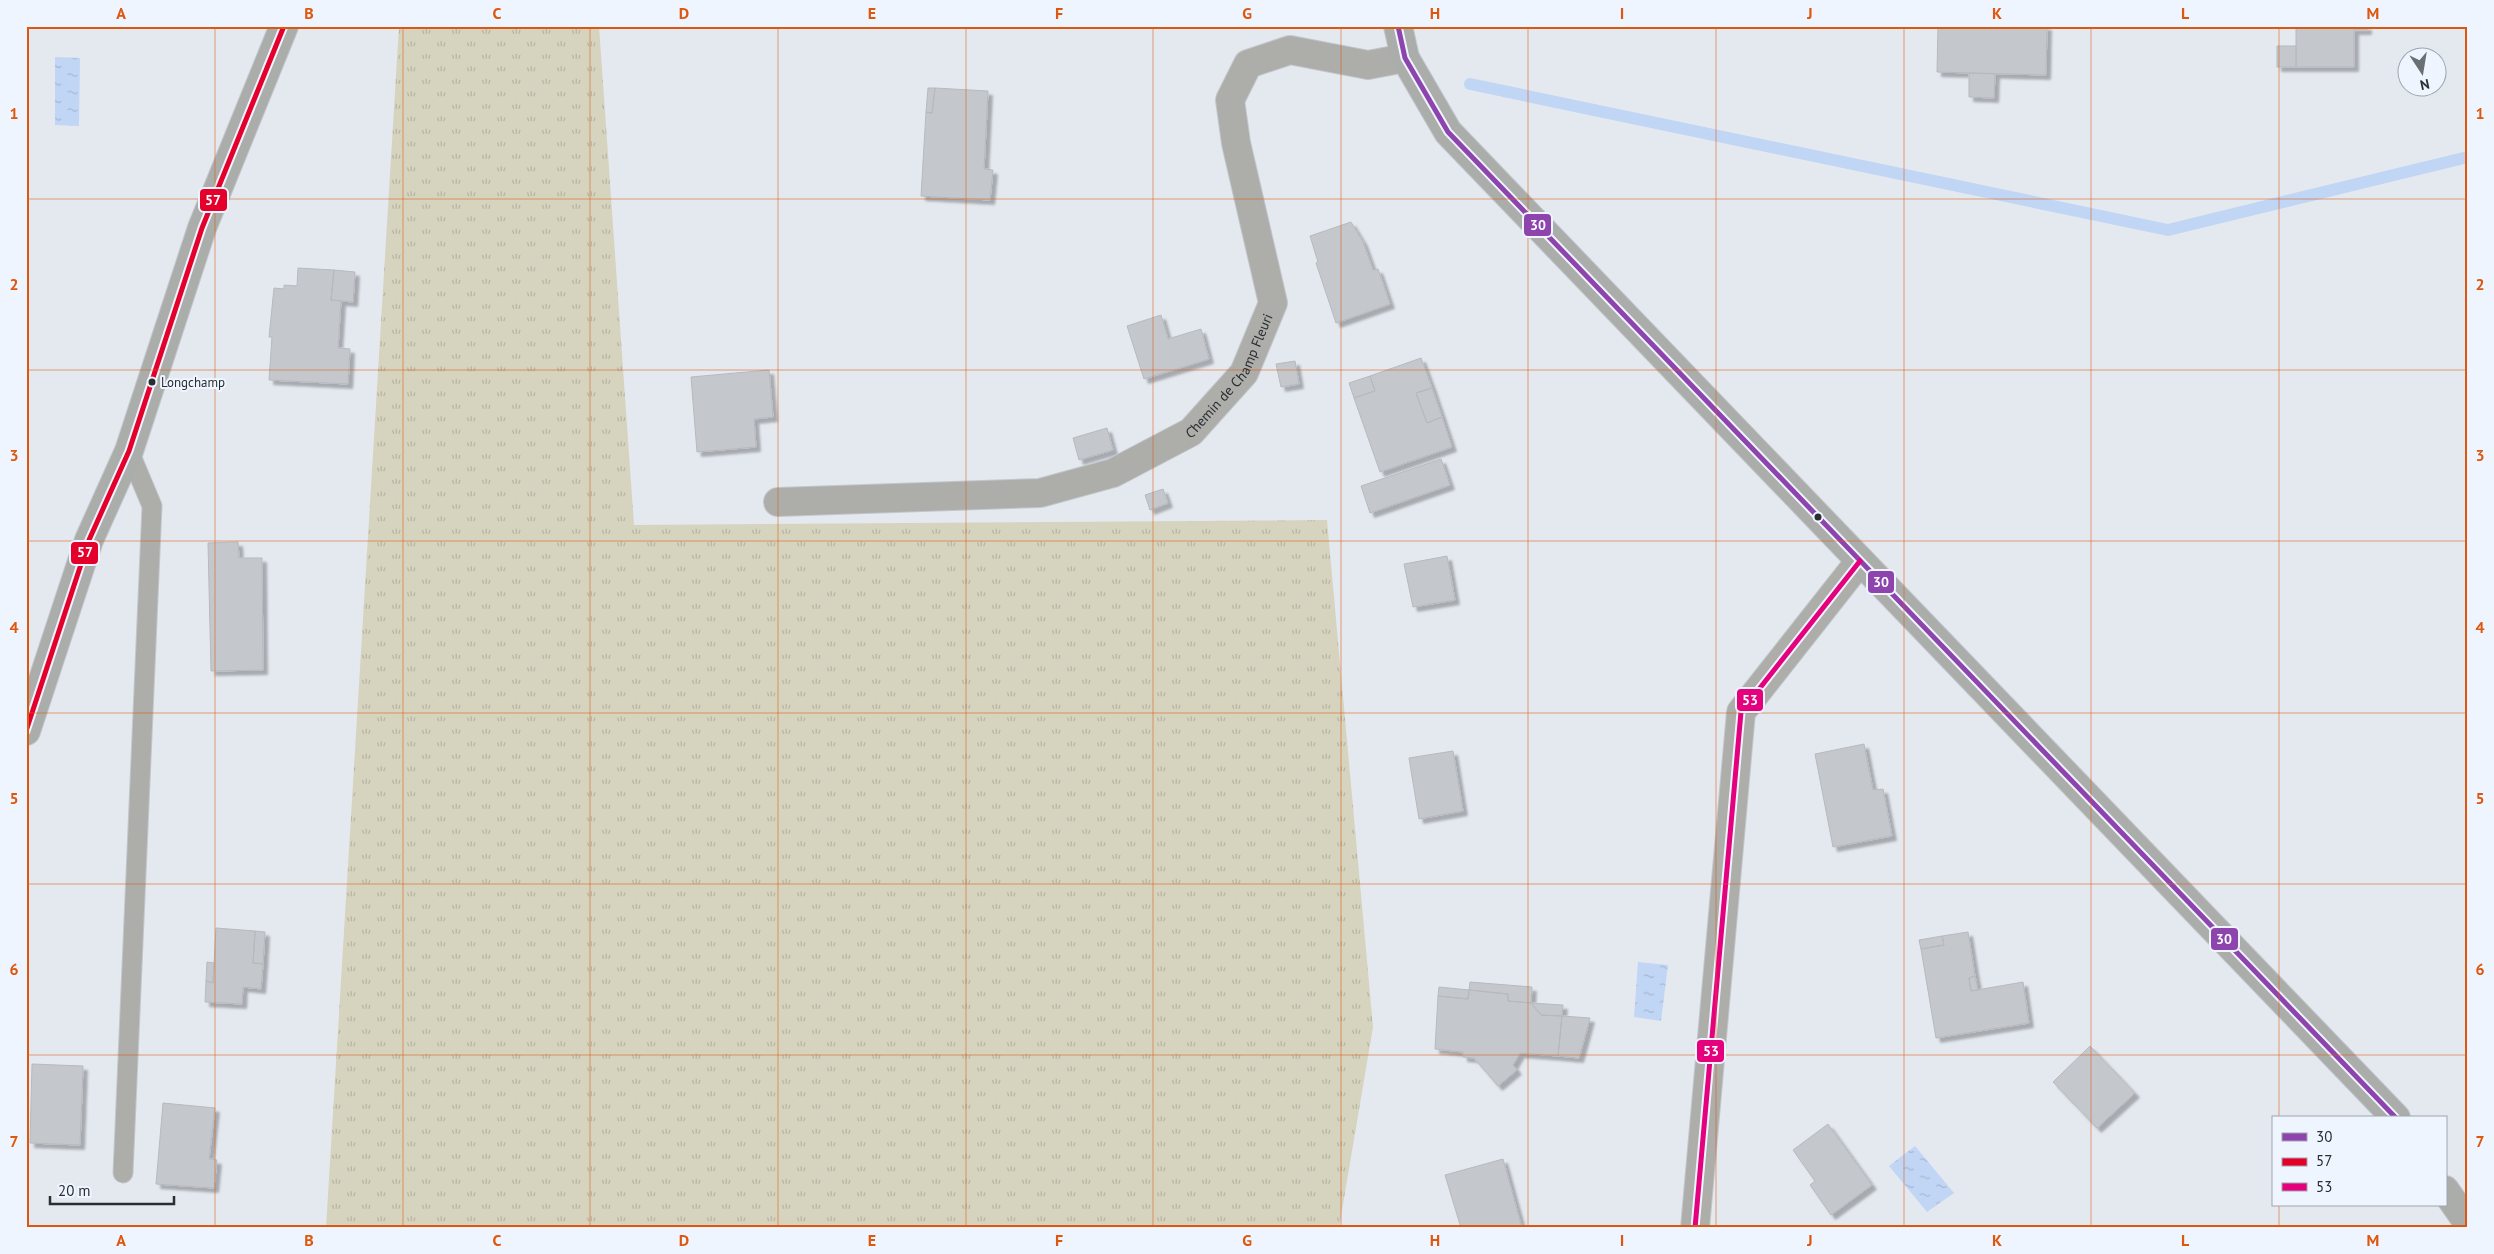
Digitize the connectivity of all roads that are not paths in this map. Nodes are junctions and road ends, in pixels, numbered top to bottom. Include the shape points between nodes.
1 (284, 26) edge
2 (1398, 26) edge
3 (1405, 58) junction
4 (129, 451) junction
5 (778, 502) dead end
6 (1860, 561) junction
7 (26, 731) edge
8 (2394, 1116) edge
9 (123, 1173) dead end
10 (2446, 1191) edge
11 (2468, 1224) edge
12 (1695, 1228) edge

1 - 4 street via 202,228
2 - 3 street
3 - 5 street, Chemin de Champ Fleuri via 1368,65 1290,50 1248,64 1230,100 1236,143 1273,303 1244,373 1191,432 1113,473 1040,493
3 - 6 street via 1448,132
4 - 7 street via 89,540
4 - 9 lane via 152,506
6 - 8 street
6 - 12 street via 1742,712
10 - 11 street

